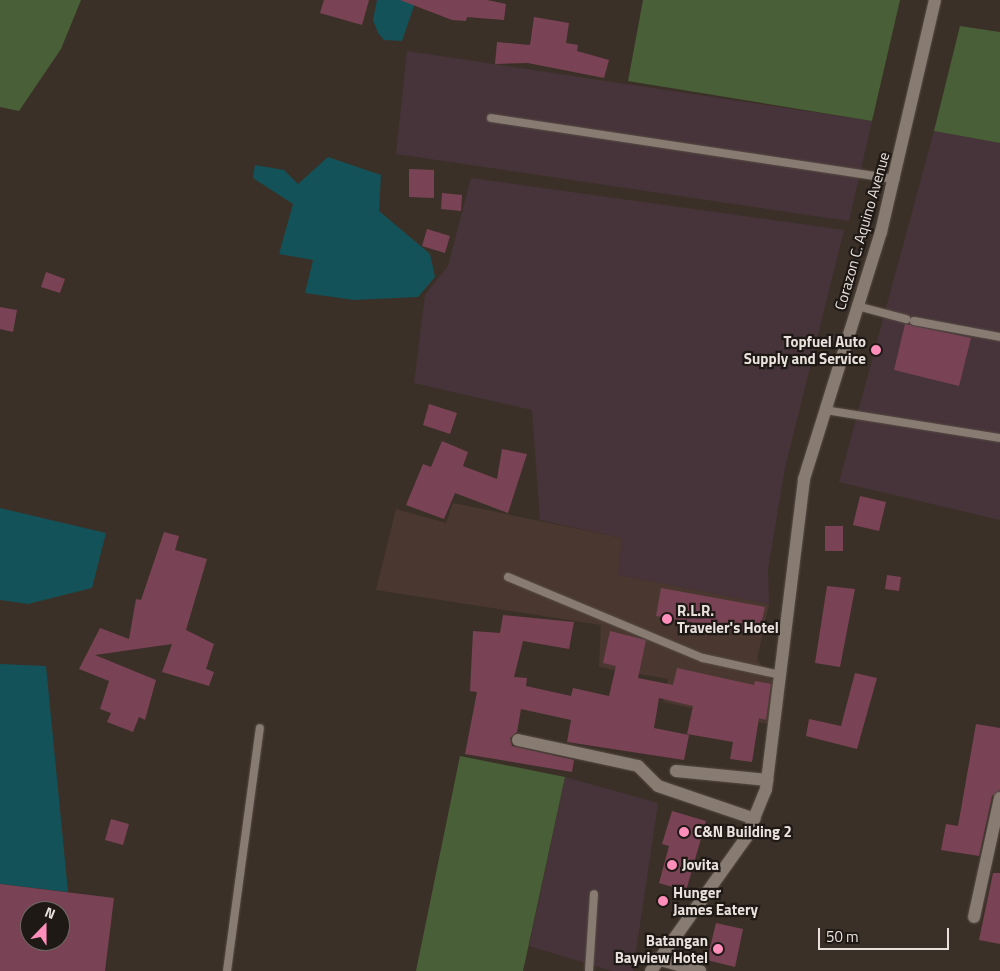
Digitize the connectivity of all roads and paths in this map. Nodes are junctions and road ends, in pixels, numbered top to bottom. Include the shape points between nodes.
1 (935, 0) edge
2 (491, 118) dead end
3 (896, 179) junction
4 (857, 306) junction
5 (906, 319) dead end
6 (914, 321) dead end
7 (1000, 337) edge
8 (825, 410) junction
9 (1000, 438) edge
10 (508, 577) dead end
11 (781, 675) junction
12 (260, 728) dead end
13 (518, 740) dead end
14 (676, 771) dead end
15 (768, 780) junction
16 (1000, 798) edge
17 (755, 819) junction
18 (594, 894) dead end
19 (974, 917) dead end
20 (657, 959) junction
21 (227, 971) edge
22 (589, 971) edge
23 (651, 971) edge
24 (700, 971) edge

1 - 3 main road, Corazon C. Aquino Avenue
2 - 3 lane
3 - 4 main road, Corazon C. Aquino Avenue
4 - 5 lane
4 - 8 main road, Corazon C. Aquino Avenue
6 - 7 lane
8 - 9 lane
8 - 11 main road, Corazon C. Aquino Avenue via 804,479
10 - 11 lane via 702,658
11 - 15 main road, Corazon C. Aquino Avenue
12 - 21 lane
13 - 17 main road via 638,766 658,786
14 - 15 main road
15 - 17 main road, Corazon C. Aquino Avenue
16 - 19 main road
17 - 20 main road, Corazon C. Aquino Avenue
18 - 22 lane
20 - 23 main road, Corazon C. Aquino Avenue
20 - 24 main road

